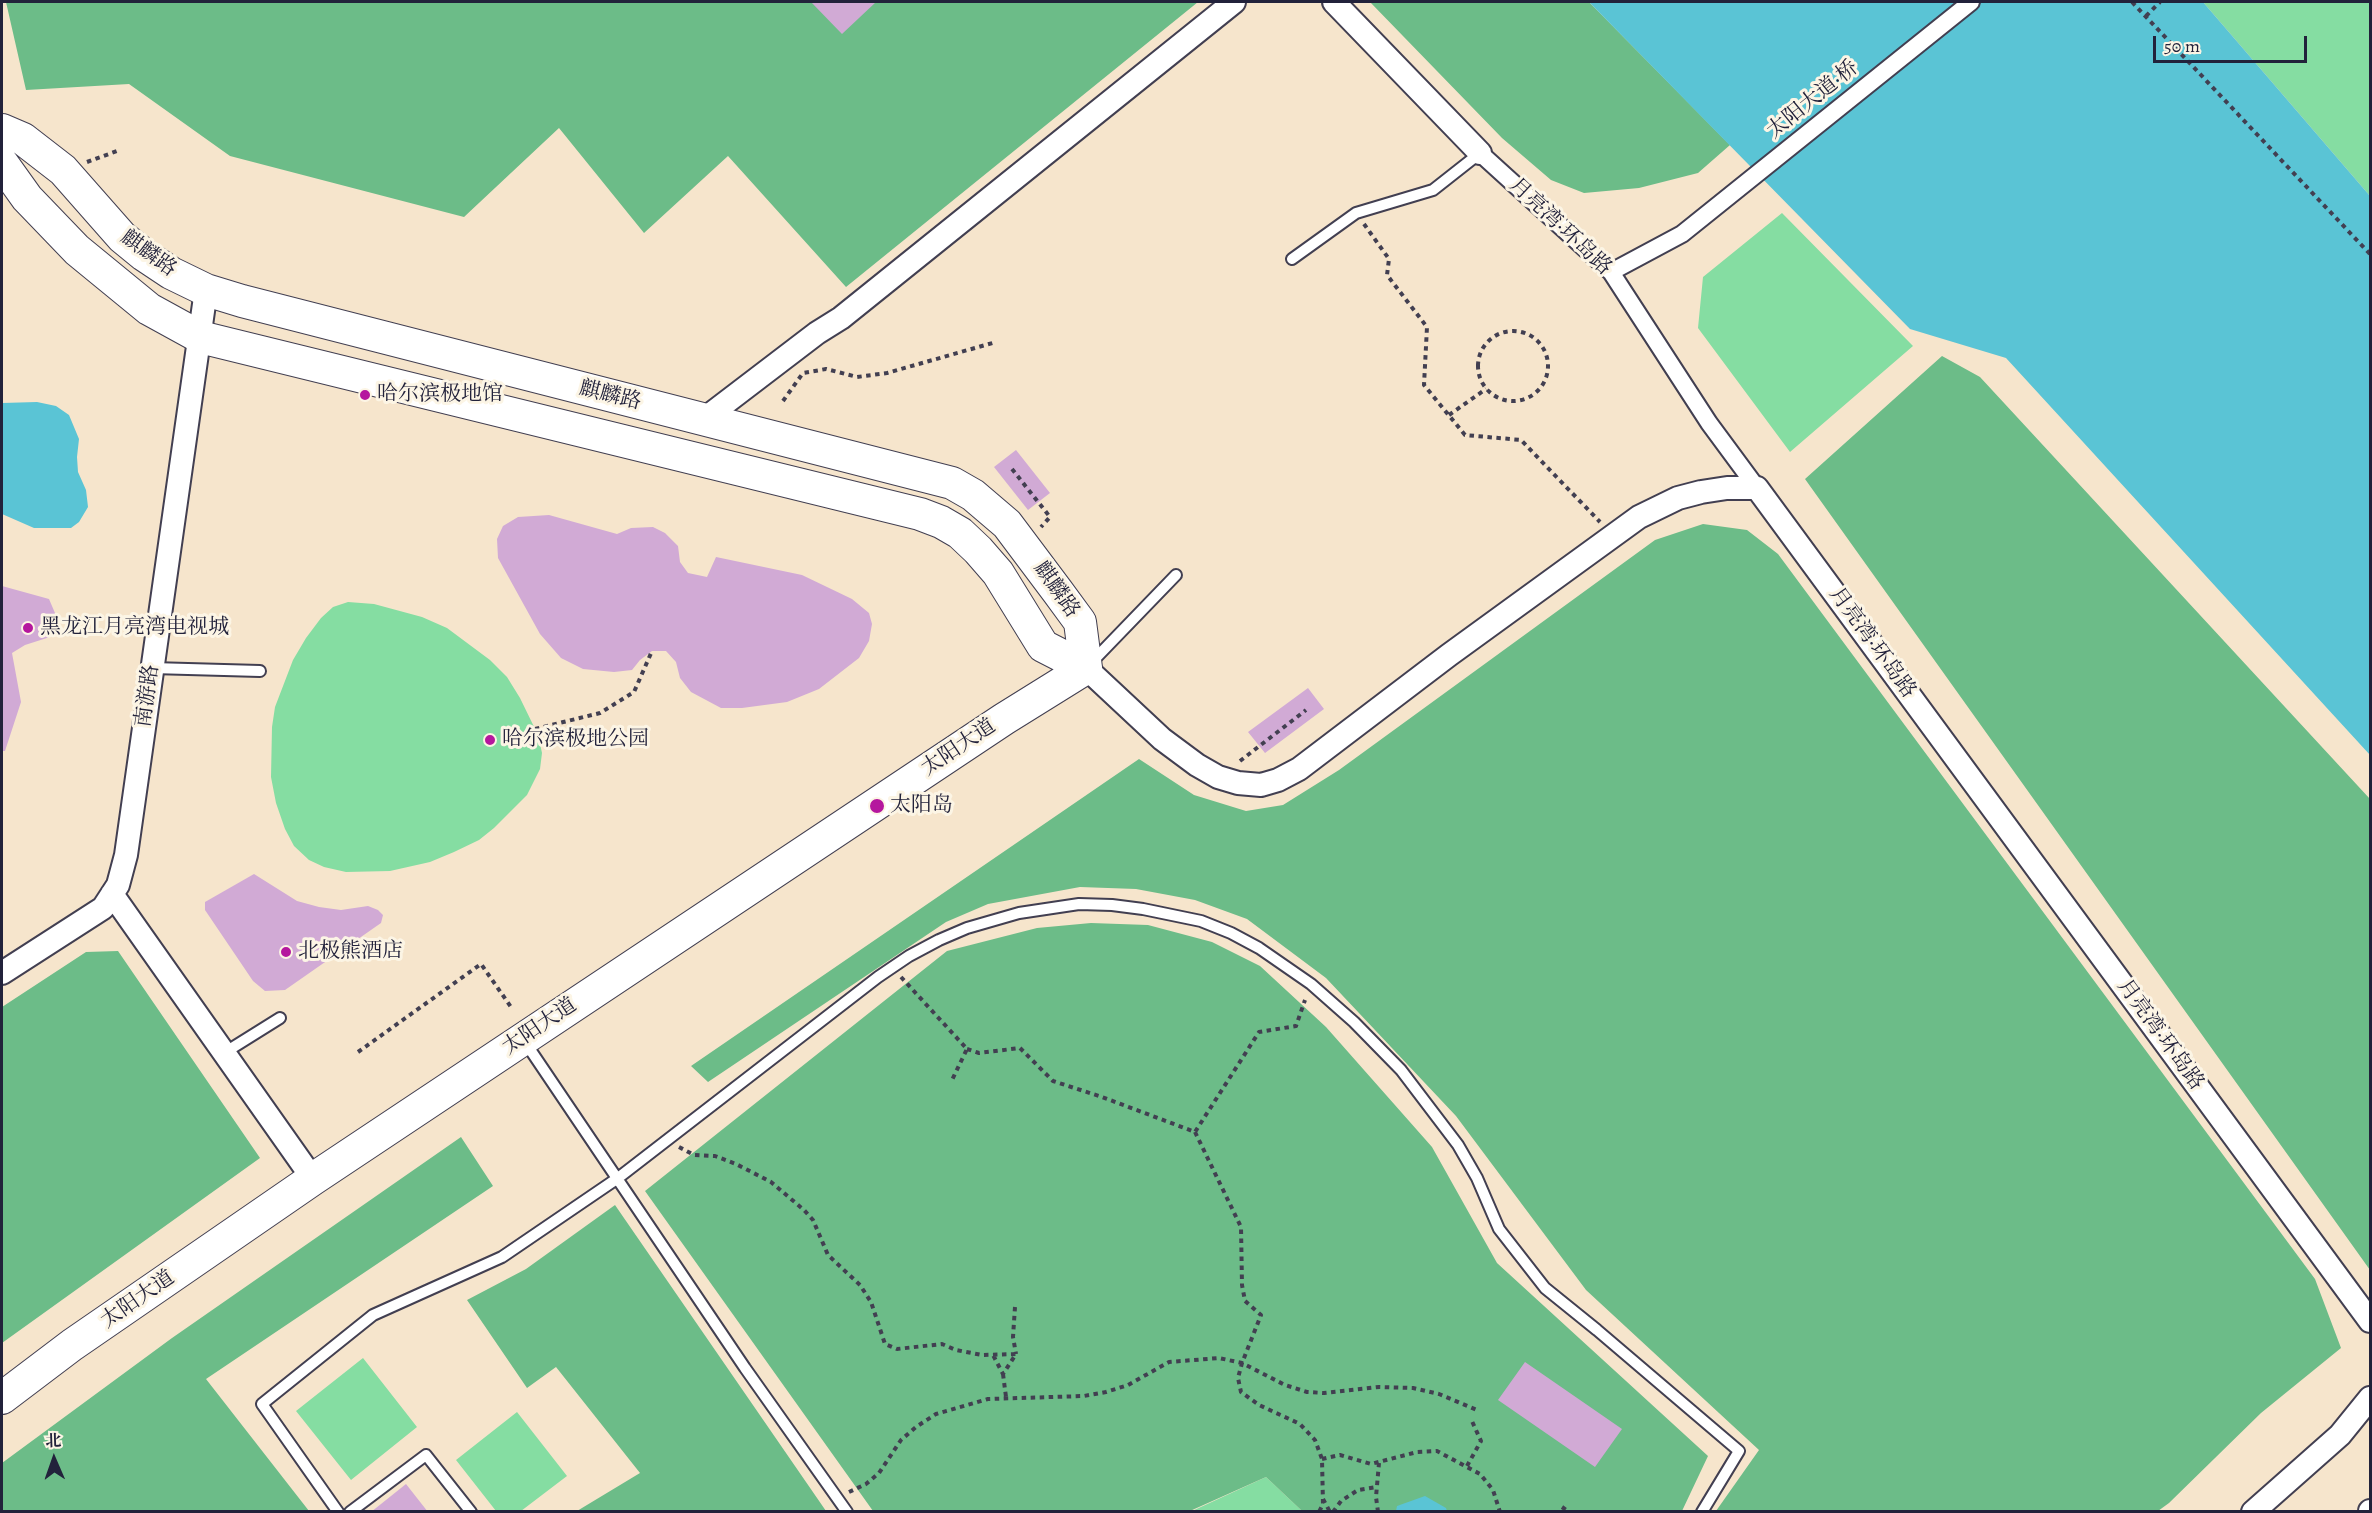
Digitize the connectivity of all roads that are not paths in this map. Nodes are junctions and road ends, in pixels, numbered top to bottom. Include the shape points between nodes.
1 (1234, 2) edge
2 (1334, 2) edge
3 (1971, 2) edge
4 (9, 140) edge
5 (1480, 153) junction
6 (2, 163) edge
7 (1292, 259) dead end
8 (1611, 272) junction
9 (206, 290) junction
10 (200, 337) junction
11 (703, 420) junction
12 (1757, 488) junction
13 (1176, 575) dead end
14 (152, 668) junction
15 (1086, 668) junction
16 (260, 671) dead end
17 (112, 894) junction
18 (2, 973) edge
19 (280, 1018) dead end
20 (523, 1039) junction
21 (224, 1053) junction
22 (618, 1178) junction
23 (313, 1179) junction
24 (2370, 1321) edge
25 (2, 1398) edge
26 (2370, 1398) edge
27 (338, 1512) edge
28 (350, 1512) edge
29 (471, 1512) edge
30 (847, 1512) edge
31 (1702, 1512) edge
32 (2253, 1512) edge

1 - 11 street via 841,318
2 - 5 street, 月亮湾·环岛路
3 - 8 street, 太阳大道·桥 via 1682,234
4 - 9 main road, 麒麟路 via 63,170 137,249 171,273
5 - 7 lane via 1433,190 1356,213
5 - 8 street, 月亮湾·环岛路
6 - 10 main road, 麒麟路 via 27,198 77,250 149,309
8 - 12 street, 月亮湾·环岛路 via 1709,423
9 - 10 street, 南游路
9 - 11 main road, 麒麟路
10 - 14 street, 南游路
10 - 15 main road, 麒麟路 via 920,514 960,533 998,573 1043,646
11 - 15 main road, 麒麟路 via 952,483 991,508 1024,545 1080,622
12 - 15 street via 1709,490 1657,507 1449,655 1299,769 1261,785 1218,777 1162,738
12 - 24 street, 月亮湾·环岛路
13 - 15 lane
14 - 16 lane
14 - 17 street, 南游路 via 126,855
15 - 20 main road, 太阳大道 via 1004,718
17 - 18 street, 南游路 via 103,908
17 - 21 street
19 - 21 lane
20 - 22 lane
20 - 23 main road, 太阳大道
21 - 23 street
22 - 27 lane via 502,1257 373,1315 262,1404
22 - 30 lane
22 - 31 lane via 892,967 939,940 993,920 1079,904 1112,905 1192,919 1259,948 1311,984 1377,1045 1458,1145 1499,1229 1545,1288 1739,1450
23 - 25 main road, 太阳大道 via 72,1345
26 - 32 street via 2340,1435
28 - 29 lane via 426,1455

